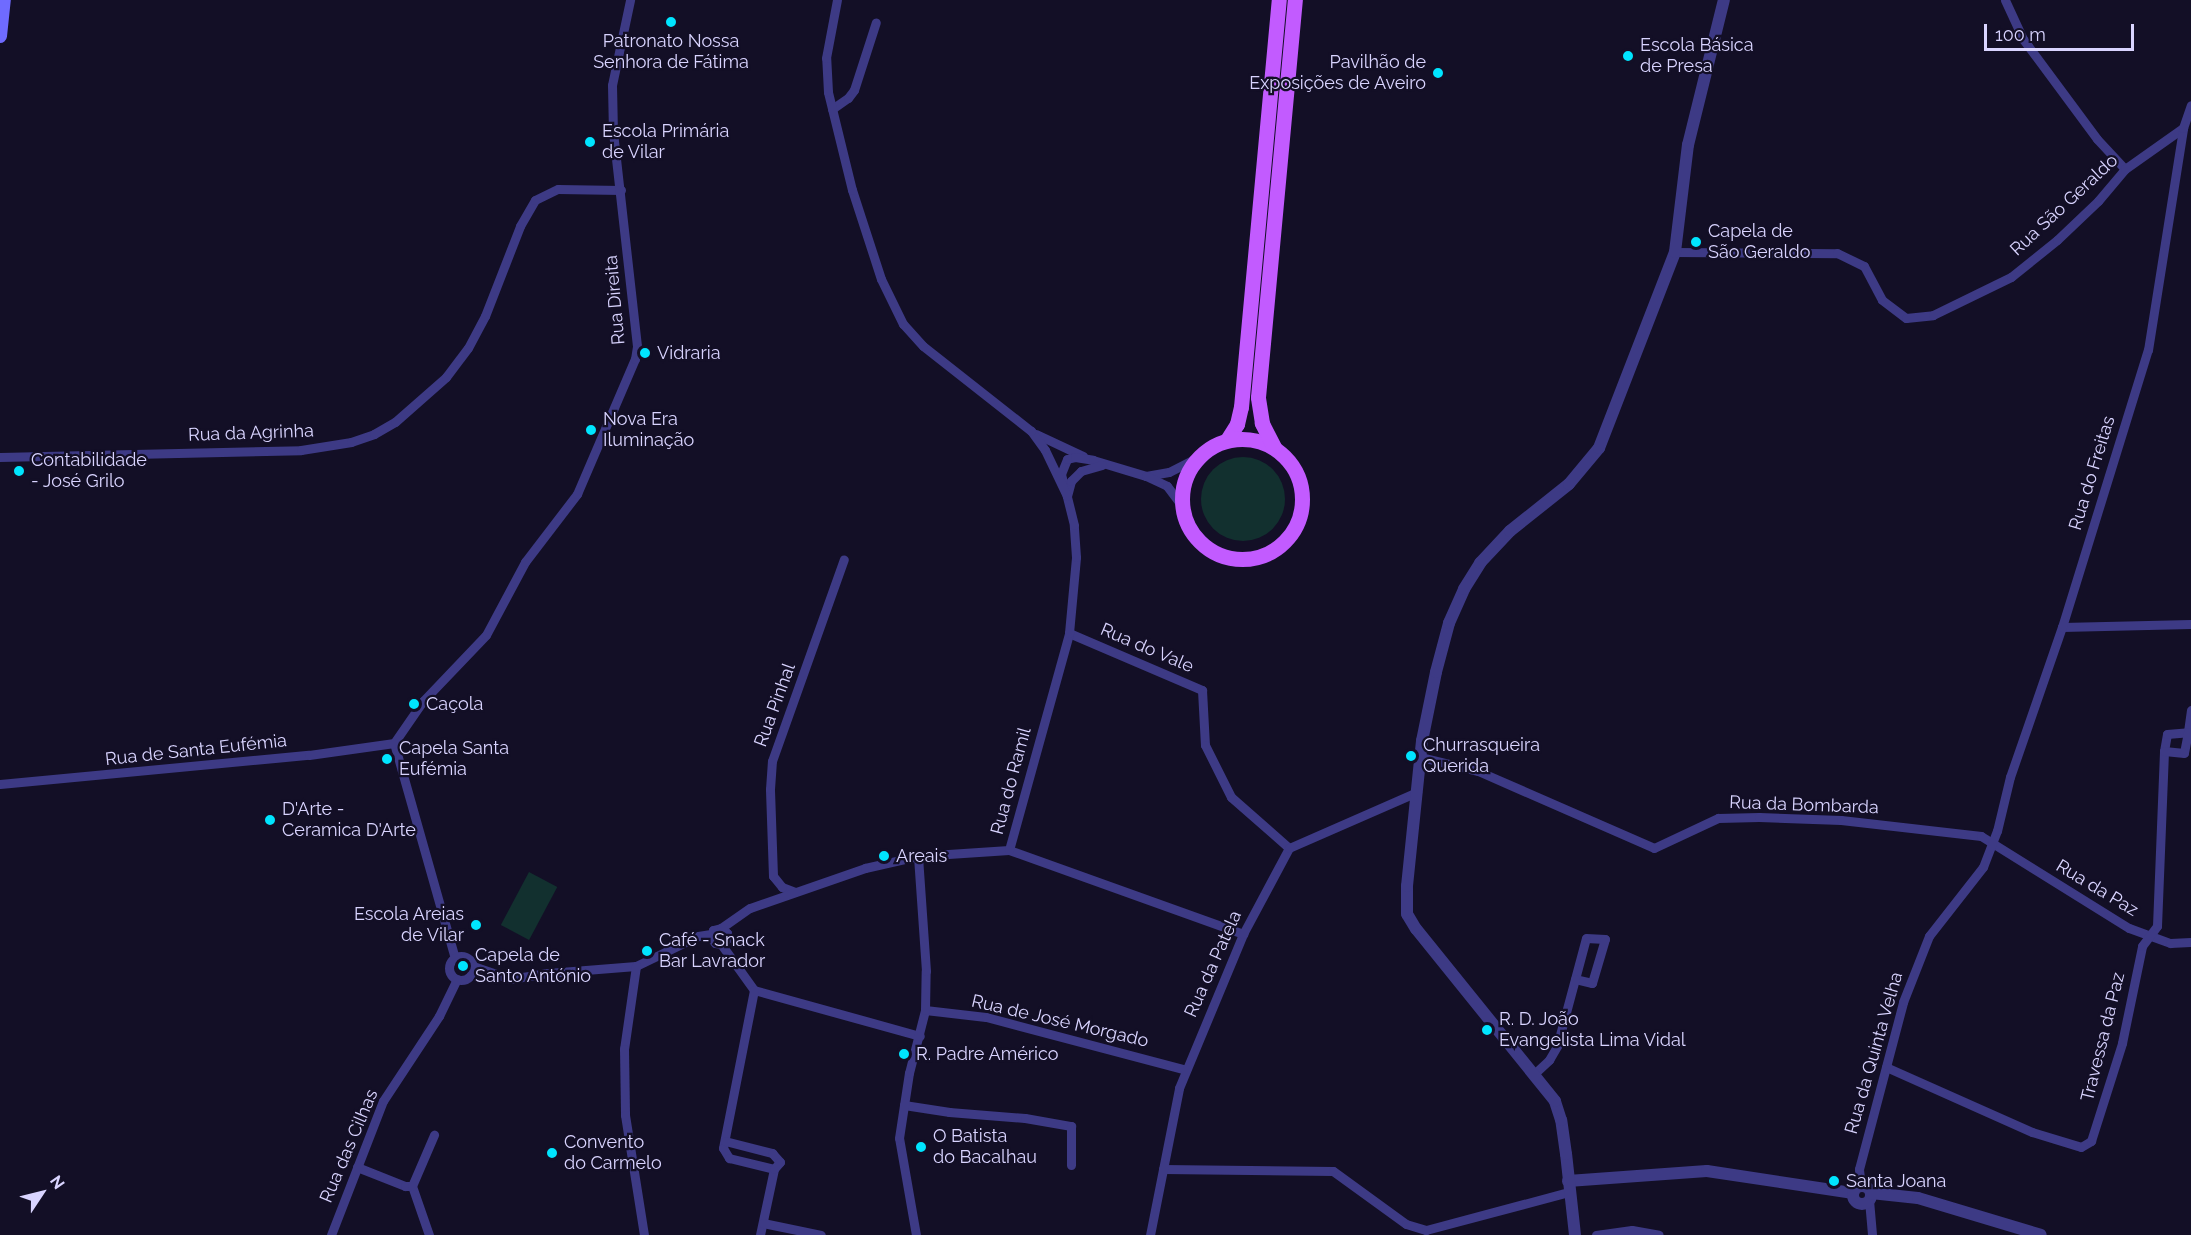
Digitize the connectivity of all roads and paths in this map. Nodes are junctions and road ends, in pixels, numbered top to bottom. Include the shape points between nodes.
1 (4, 0) edge
2 (630, 0) edge
3 (837, 0) edge
4 (1279, 0) edge
5 (1295, 0) edge
6 (1724, 0) edge
7 (2005, 0) edge
8 (876, 22) dead end
9 (0, 36) edge
10 (2191, 105) edge
11 (832, 110) junction
12 (2183, 128) junction
13 (2125, 170) junction
14 (621, 190) junction
15 (1675, 252) junction
16 (1031, 431) junction
17 (1227, 440) junction
18 (1274, 447) junction
19 (0, 457) edge
20 (1198, 457) junction
21 (1093, 460) junction
22 (1104, 465) junction
23 (1146, 476) junction
24 (1067, 496) junction
25 (1182, 506) junction
26 (844, 559) dead end
27 (2191, 624) edge
28 (2062, 627) junction
29 (1069, 633) junction
30 (2191, 710) edge
31 (2190, 732) edge
32 (394, 743) junction
33 (2164, 751) junction
34 (1421, 757) junction
35 (0, 784) edge
36 (1417, 792) junction
37 (1992, 844) junction
38 (1289, 848) junction
39 (1009, 850) junction
40 (918, 856) junction
41 (795, 892) junction
42 (721, 928) junction
43 (711, 934) junction
44 (1243, 934) junction
45 (2150, 937) junction
46 (2191, 942) edge
47 (721, 944) junction
48 (455, 958) junction
49 (473, 966) junction
50 (636, 966) junction
51 (457, 979) junction
52 (1575, 979) junction
53 (754, 990) junction
54 (925, 1010) junction
55 (920, 1036) junction
56 (1886, 1067) junction
57 (1186, 1070) junction
58 (1534, 1074) junction
59 (904, 1104) junction
60 (434, 1135) dead end
61 (725, 1141) junction
62 (1071, 1166) dead end
63 (357, 1167) junction
64 (774, 1169) junction
65 (1163, 1169) junction
66 (412, 1186) junction
67 (1569, 1186) junction
68 (1863, 1193) junction
69 (763, 1223) junction
70 (331, 1235) edge
71 (429, 1235) edge
72 (644, 1235) edge
73 (760, 1235) edge
74 (821, 1235) edge
75 (916, 1235) edge
76 (1150, 1235) edge
77 (1575, 1235) edge
78 (1596, 1235) edge
79 (1659, 1235) edge
80 (1872, 1235) edge
81 (2041, 1235) edge

1 - 9 main road
2 - 14 street, Rua Direita via 612,85
3 - 11 street via 826,58
4 - 17 main road via 1242,407
5 - 18 main road via 1258,397 1262,423
6 - 15 street via 1688,145
7 - 13 street via 2023,39 2097,139
8 - 11 street via 854,90
10 - 12 street, Rua do Freitas
11 - 16 street via 852,190 881,279 903,324 935,357
12 - 13 street, Rua São Geraldo
12 - 28 street, Rua do Freitas via 2148,350
13 - 15 street, Rua São Geraldo via 2057,240 2011,277 1933,315 1906,318 1882,300 1864,266 1837,253
14 - 19 street, Rua da Agrinha via 558,189 535,200 468,348 446,377 395,422 374,434 301,450
14 - 32 street, Rua Direita via 637,352 605,433 585,480 525,562 486,635 423,701
15 - 34 street via 1599,448 1569,484 1510,531 1480,563 1464,589 1449,623 1436,672
16 - 21 street
16 - 24 street via 1045,450
17 - 18 main road via 1243,438
17 - 20 main road
18 - 25 main road via 1296,471 1303,502 1292,534 1280,547 1246,560 1210,551 1186,523
20 - 23 street via 1169,472
20 - 25 main road via 1188,471
21 - 22 street
21 - 24 street via 1067,459 1061,474
22 - 23 street
22 - 24 street via 1081,471 1071,481
23 - 25 street via 1167,486
24 - 29 street, Rua do Ramil via 1076,557
26 - 41 street, Rua Pinhal via 772,761 773,876 782,887
27 - 28 street
28 - 37 street, Rua do Freitas via 2010,777
29 - 38 street, Rua do Vale via 1202,690 1206,745 1232,797
29 - 39 street, Rua do Ramil
30 - 31 street
31 - 33 street via 2167,734
31 - 33 street via 2184,753
32 - 35 street, Rua de Santa Eufémia via 309,755
32 - 48 street
33 - 45 street, Travessa da Paz via 2157,926
34 - 36 street
34 - 37 street, Rua da Bombarda via 1478,771 1654,848 1718,818 1759,817 1853,821 1982,837
36 - 38 street
36 - 58 street via 1407,914
37 - 45 street, Rua da Paz
37 - 56 street, Rua da Quinta Velha via 1983,867 1929,936 1903,1002
38 - 44 street, Rua da Patela
39 - 40 street, Rua do Ramil
39 - 44 street
40 - 41 street, Rua do Ramil via 865,868
40 - 54 street
41 - 42 street, Rua do Ramil via 750,908
42 - 43 street
42 - 47 street via 727,937
43 - 47 street via 715,943
43 - 50 street via 698,936
44 - 57 street, Rua da Patela
45 - 46 street, Rua da Paz via 2170,943
45 - 56 street, Travessa da Paz via 2142,946 2122,1043 2088,1145 2081,1147 2032,1132
47 - 53 street
48 - 49 street via 466,957
48 - 51 street via 450,970
49 - 50 street via 510,978
49 - 51 street via 471,975
50 - 72 street via 624,1049 625,1115
51 - 63 street, Rua das Cilhas via 439,1016 383,1101
52 - 52 street via 1592,983 1605,939 1586,938
52 - 58 street via 1557,1046 1550,1060
53 - 55 street
53 - 61 street
54 - 55 street
54 - 57 street, Rua de José Morgado via 986,1017
55 - 59 street
56 - 68 street, Rua da Quinta Velha via 1859,1169
57 - 65 street, Rua da Patela
58 - 67 street via 1555,1101 1561,1120
59 - 62 street via 949,1113 1025,1118 1071,1126
59 - 75 street via 899,1138
60 - 66 street
61 - 64 street via 723,1148 729,1158
61 - 64 street via 772,1153 780,1162
63 - 66 street
63 - 70 street, Rua das Cilhas
64 - 69 street
65 - 67 street via 1333,1171 1406,1224 1426,1230
65 - 76 street, Rua da Patela
66 - 71 street
67 - 68 street via 1707,1171
67 - 77 street
68 - 80 street, Rua da Quinta Velha
68 - 81 street via 1918,1198
69 - 73 street
69 - 74 street
78 - 79 street via 1632,1230

